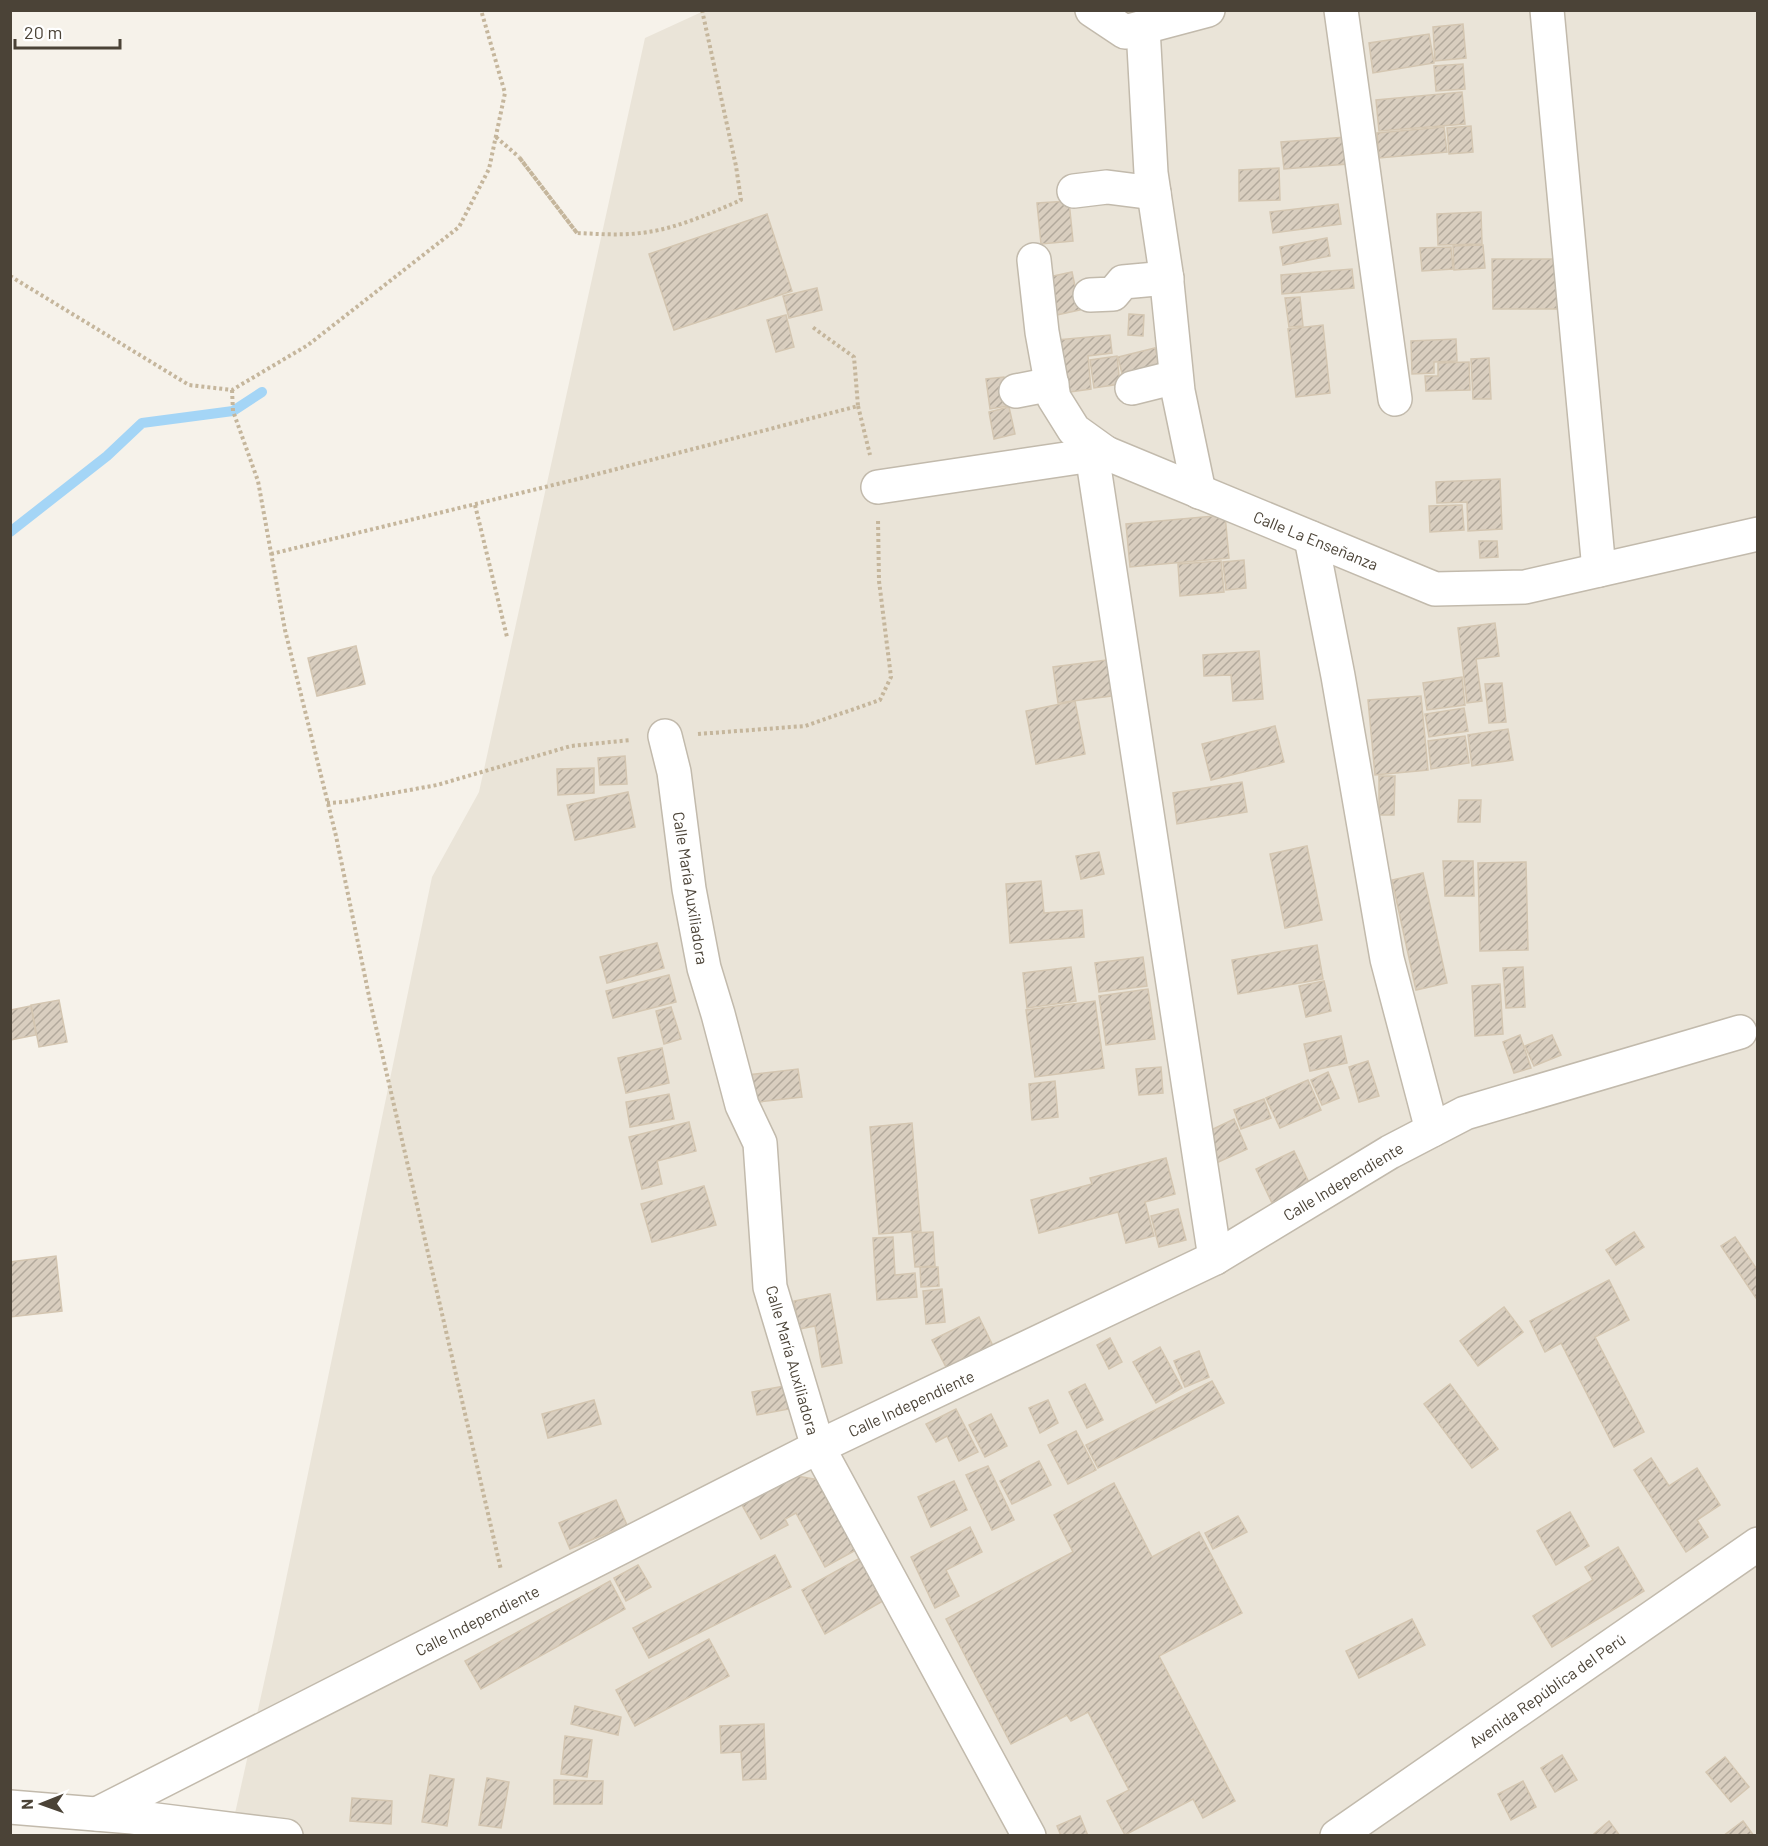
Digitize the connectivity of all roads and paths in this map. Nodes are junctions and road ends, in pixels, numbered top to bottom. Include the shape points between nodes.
1 (481, 10) edge
2 (702, 10) edge
3 (1092, 10) edge
4 (1208, 10) edge
5 (1341, 10) edge
6 (1547, 10) edge
7 (1143, 28) junction
8 (496, 137) junction
9 (1074, 191) dead end
10 (1154, 193) junction
11 (1034, 260) dead end
12 (10, 276) edge
13 (1167, 278) junction
14 (1090, 295) dead end
15 (811, 326) dead end
16 (1176, 377) junction
17 (1052, 384) junction
18 (1132, 388) dead end
19 (232, 390) junction
20 (1016, 391) dead end
21 (1395, 399) dead end
22 (858, 406) junction
23 (1099, 453) junction
24 (878, 487) junction
25 (1199, 492) junction
26 (475, 505) junction
27 (1758, 534) edge
28 (1311, 538) junction
29 (272, 554) junction
30 (1599, 570) junction
31 (507, 637) dead end
32 (665, 736) junction
33 (327, 802) junction
34 (1740, 1032) dead end
35 (1432, 1130) junction
36 (1215, 1258) junction
37 (818, 1447) junction
38 (1758, 1544) edge
39 (509, 1604) junction
40 (10, 1807) edge
41 (97, 1814) junction
42 (286, 1836) edge
43 (1029, 1836) edge
44 (1337, 1836) edge

1 - 8 path via 505,93
2 - 8 path via 741,200 649,232 577,233 519,157
3 - 7 street via 1125,32
4 - 7 street
5 - 21 street
6 - 30 street
7 - 10 street
8 - 19 path via 489,169 459,227 308,345
9 - 10 street via 1107,187
10 - 13 street
11 - 17 street, Calle La Enseñanza
12 - 19 path via 189,386
13 - 14 street via 1123,282 1113,294
13 - 16 street
15 - 22 path via 854,357
16 - 18 street
16 - 25 street
17 - 20 street
17 - 23 street, Calle La Enseñanza via 1054,398 1074,430
19 - 29 path via 233,411 258,481
22 - 24 path
22 - 26 path
23 - 24 street
23 - 25 street, Calle La Enseñanza
23 - 36 street
24 - 32 path via 879,581 891,677 879,700 805,726
25 - 28 street, Calle La Enseñanza
26 - 29 path
26 - 31 path
27 - 30 street, Calle La Enseñanza
28 - 30 street, Calle La Enseñanza via 1435,589 1525,587
28 - 35 street via 1387,959
29 - 33 path via 285,630
32 - 33 path via 571,747 436,785
32 - 37 street, Calle María Auxiliadora via 704,968 742,1105 760,1143 770,1287
33 - 39 path
34 - 35 street, Calle Independiente via 1465,1113
35 - 36 street, Calle Independiente
36 - 37 street, Calle Independiente
37 - 39 street, Calle Independiente
37 - 43 street, Calle María Auxiliadora
38 - 44 street, Avenida República del Perú
39 - 41 street, Calle Independiente
40 - 41 street
41 - 42 street

